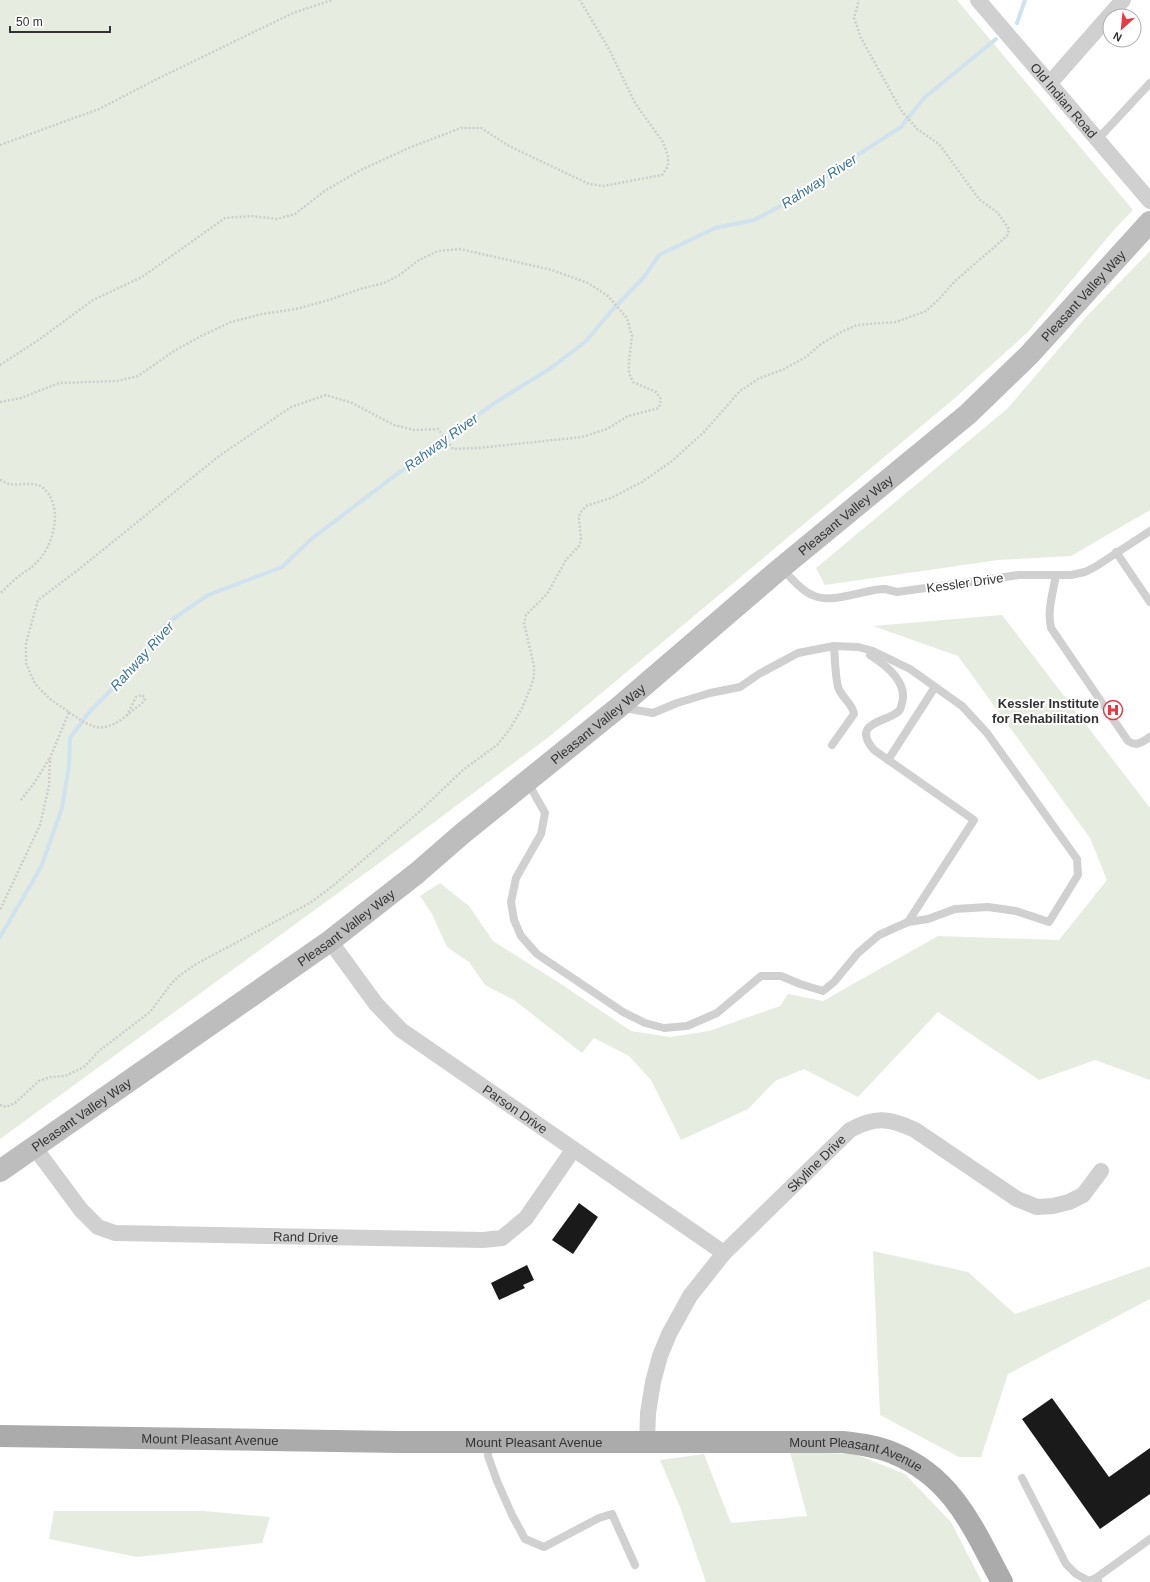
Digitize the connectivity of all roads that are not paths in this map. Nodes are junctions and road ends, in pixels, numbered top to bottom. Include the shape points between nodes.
1 (978, 0) edge
2 (1124, 0) edge
3 (1150, 82) edge
4 (1050, 83) junction
5 (1098, 139) junction
6 (1150, 201) edge
7 (1150, 222) edge
8 (1150, 531) edge
9 (1116, 552) junction
10 (781, 568) junction
11 (1056, 575) junction
12 (1150, 602) edge
13 (834, 646) junction
14 (858, 647) junction
15 (935, 687) junction
16 (619, 707) junction
17 (1150, 737) edge
18 (832, 745) dead end
19 (888, 760) junction
20 (527, 781) junction
21 (908, 922) junction
22 (330, 941) junction
23 (35, 1148) junction
24 (574, 1150) junction
25 (0, 1171) edge
26 (1101, 1171) dead end
27 (724, 1253) junction
28 (0, 1436) edge
29 (489, 1443) junction
30 (647, 1443) junction
31 (1022, 1478) dead end
32 (1150, 1539) edge
33 (635, 1565) dead end
34 (1097, 1580) edge
35 (1002, 1582) edge

1 - 4 street, Old Indian Road
2 - 4 street
3 - 5 lane
4 - 5 street, Old Indian Road
5 - 6 street, Old Indian Road
7 - 10 main road, Pleasant Valley Way via 1029,355 968,414
8 - 9 lane, Kessler Drive
9 - 11 lane, Kessler Drive via 1085,572
9 - 12 lane
10 - 11 lane, Kessler Drive via 812,596 822,597 838,597 885,589 897,592 1019,575
10 - 16 main road, Pleasant Valley Way
11 - 17 lane via 1050,609 1051,628 1128,742 1138,745
13 - 14 lane
13 - 16 lane via 798,653 740,687 710,693 653,713
13 - 18 lane via 838,688 854,714
14 - 15 lane via 873,651 910,669
14 - 19 lane via 883,663 898,679 904,696 900,710 893,716 877,721 869,727 866,735 874,750
15 - 19 lane
15 - 21 lane via 962,706 987,733 1077,859 1078,875 1049,922 1016,911 988,907 955,909 928,919
16 - 20 main road, Pleasant Valley Way
19 - 21 lane via 974,820
20 - 21 lane via 545,813 541,834 514,886 511,902 514,920 521,936 537,954 623,1012 645,1023 664,1028 687,1026 717,1013 762,976 781,976 823,991 858,953 879,935
20 - 22 main road, Pleasant Valley Way via 417,873
22 - 23 main road, Pleasant Valley Way
22 - 24 street, Parson Drive via 376,1004 401,1030
23 - 24 street, Rand Drive via 81,1210 98,1227 115,1233 483,1240 502,1238 526,1218
23 - 25 main road, Pleasant Valley Way
24 - 27 street, Parson Drive
26 - 27 street, Skyline Drive via 1083,1195 1069,1202 1037,1207 1017,1199 915,1130 900,1123 876,1120 864,1122 850,1130
27 - 30 street, Skyline Drive via 690,1296 668,1334 653,1382
28 - 29 main road, Mount Pleasant Avenue
29 - 30 main road, Mount Pleasant Avenue
29 - 33 lane via 488,1456 497,1481 525,1539 544,1547 599,1518 612,1514
30 - 35 main road, Mount Pleasant Avenue via 843,1442 892,1452 927,1471 944,1486 959,1505
31 - 34 lane via 1066,1564 1076,1574 1089,1580
32 - 34 lane

